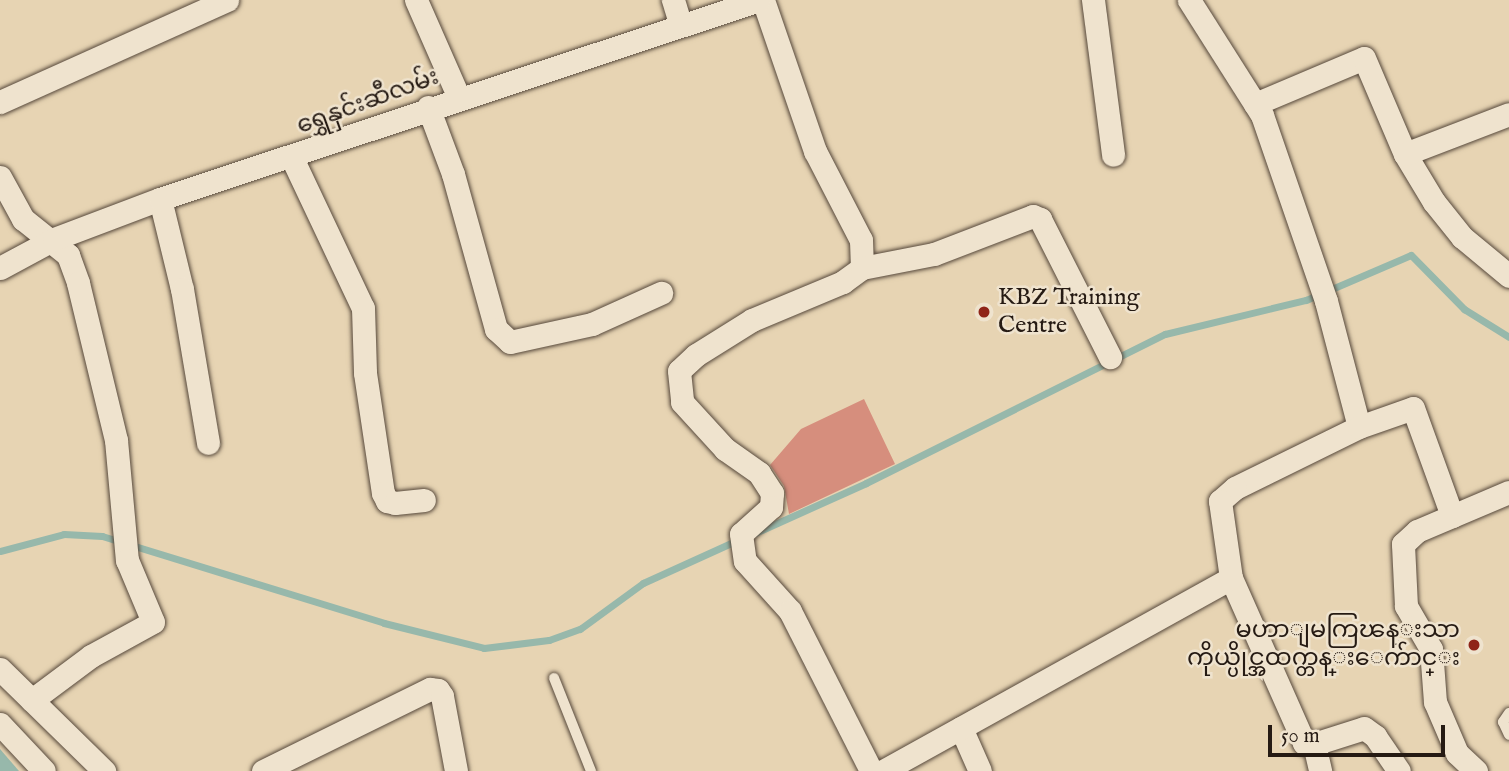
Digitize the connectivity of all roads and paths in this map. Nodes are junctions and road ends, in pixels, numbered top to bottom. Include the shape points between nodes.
1 (227, 0) edge
2 (416, 0) edge
3 (673, 0) edge
4 (761, 0) edge
5 (1093, 0) edge
6 (1189, 0) edge
7 (680, 23) junction
8 (459, 97) junction
9 (0, 102) edge
10 (1255, 104) junction
11 (428, 107) junction
12 (1509, 114) edge
13 (1405, 154) junction
14 (1113, 155) dead end
15 (292, 158) junction
16 (0, 177) edge
17 (160, 199) junction
18 (54, 239) junction
19 (0, 268) edge
20 (862, 268) junction
21 (1509, 276) edge
22 (661, 293) dead end
23 (1110, 357) dead end
24 (1359, 427) junction
25 (208, 443) dead end
26 (1509, 492) edge
27 (424, 500) dead end
28 (1452, 516) junction
29 (1231, 578) junction
30 (0, 669) edge
31 (554, 678) dead end
32 (32, 700) junction
33 (1509, 713) edge
34 (0, 724) edge
35 (961, 728) junction
36 (1509, 735) edge
37 (1314, 744) junction
38 (44, 771) edge
39 (104, 771) edge
40 (263, 771) edge
41 (456, 771) edge
42 (591, 771) edge
43 (871, 771) edge
44 (883, 771) edge
45 (980, 771) edge
46 (1320, 771) edge
47 (1399, 771) edge
48 (1476, 771) edge

1 - 9 street
2 - 8 street
3 - 7 street
4 - 7 street, ရွှေနှင်းဆီလမ်း
4 - 20 street via 815,151 861,240
5 - 14 street
6 - 10 street
7 - 8 street, ရွှေနှင်းဆီလမ်း
8 - 11 street, ရွှေနှင်းဆီလမ်း
10 - 13 street via 1364,58
10 - 24 street via 1322,290
11 - 15 street, ရွှေနှင်းဆီလမ်း
11 - 22 street via 457,186 496,330 510,342 592,324
12 - 13 street
13 - 21 street via 1462,237
15 - 17 street, ရွှေနှင်းဆီလမ်း
15 - 27 street via 363,308 365,373 383,493 387,501 395,503
16 - 18 street via 23,219
17 - 18 street, ရွှေနှင်းဆီလမ်း
17 - 25 street via 183,289
18 - 19 street, ရွှေနှင်းဆီလမ်း
18 - 32 street via 68,255 90,324 116,440 127,560 153,622 100,650
20 - 23 street via 934,254 1033,216 1040,219
20 - 43 street via 843,282 751,320 679,371 682,402 725,449 759,473 772,493 771,508 743,541 745,561 790,611
24 - 28 street via 1413,408
24 - 29 street via 1236,488 1220,501
26 - 28 street
28 - 48 street via 1417,531 1403,544 1406,606 1431,649 1441,723 1457,753
29 - 35 street
29 - 37 street via 1304,743
30 - 32 street
31 - 42 lane
32 - 39 street
33 - 36 lane via 1503,722
34 - 38 street
35 - 44 street
35 - 45 street
37 - 46 street
37 - 47 street via 1364,728
40 - 41 street via 430,689 442,696

